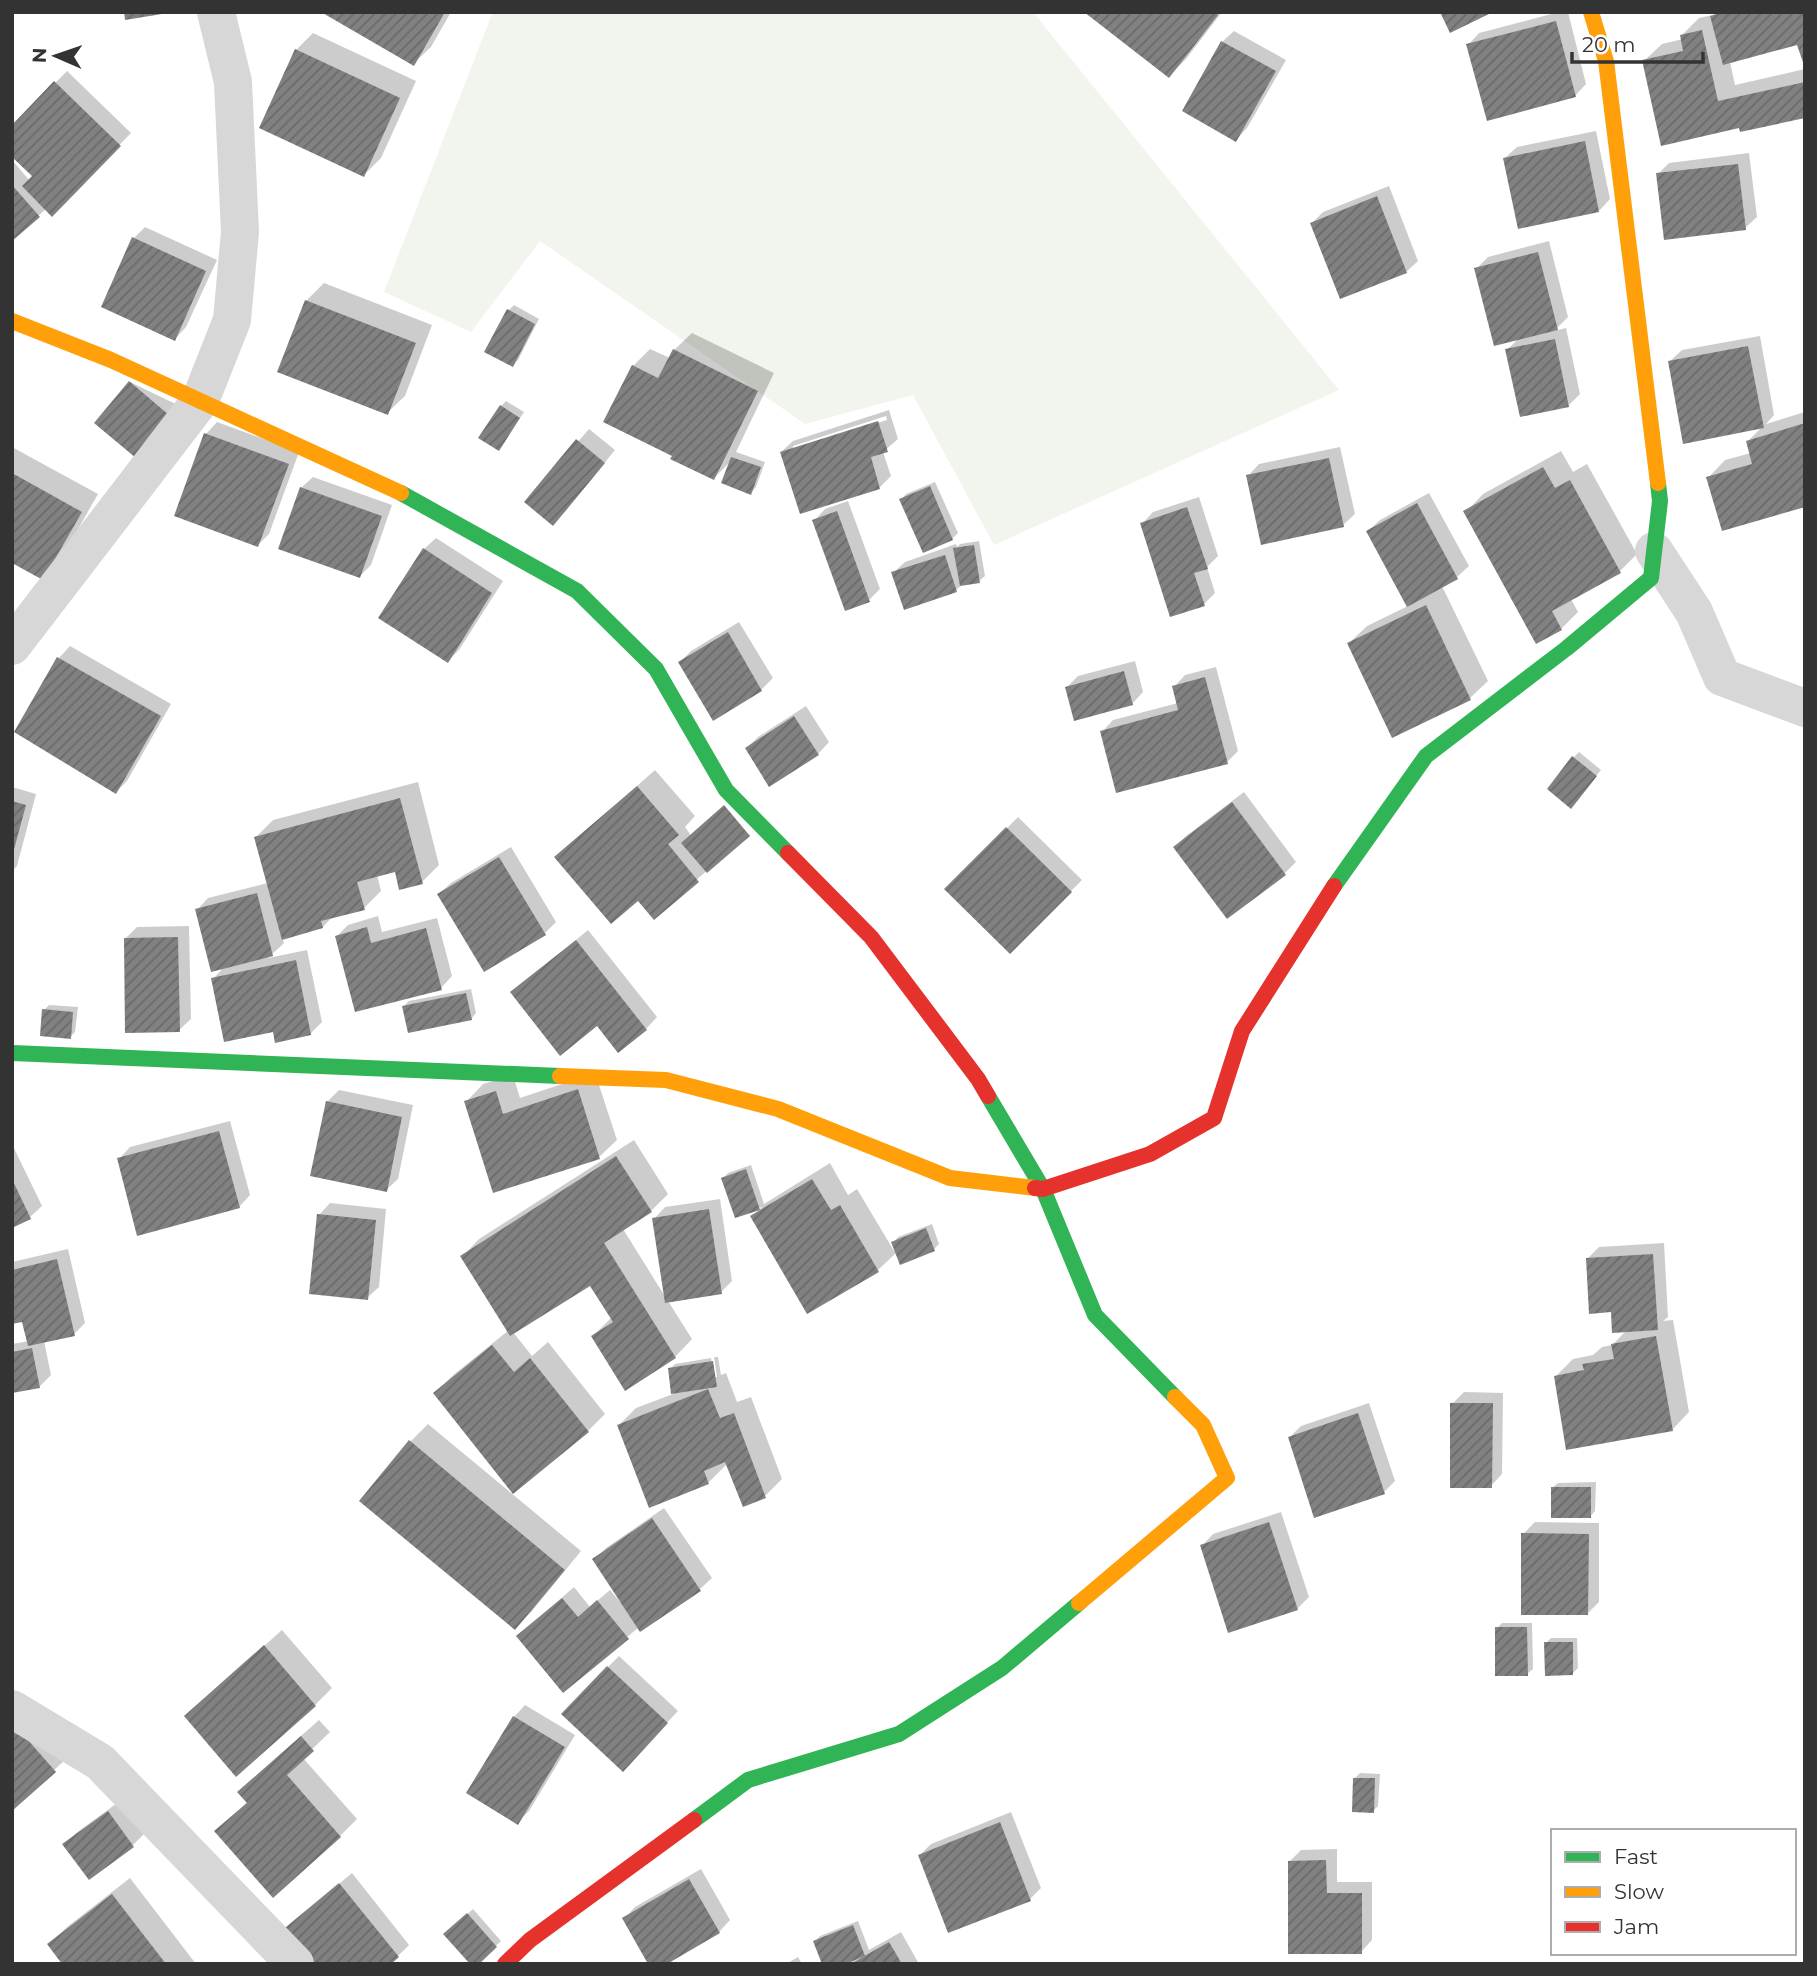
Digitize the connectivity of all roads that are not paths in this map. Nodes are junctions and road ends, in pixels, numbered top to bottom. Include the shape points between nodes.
1 (216, 12) edge
2 (1591, 12) edge
3 (12, 321) edge
4 (200, 401) junction
5 (1654, 551) junction
6 (12, 646) edge
7 (1805, 708) edge
8 (12, 1052) edge
9 (1043, 1189) junction
10 (12, 1709) edge
11 (295, 1964) edge
12 (505, 1964) edge

1 - 4 street via 233,82 240,232 232,320
2 - 5 street via 1606,61 1660,501
3 - 4 street
4 - 6 street
4 - 9 street via 406,495 577,591 656,669 726,790 871,937 978,1079
5 - 7 street via 1694,612 1722,677
5 - 9 street via 1651,578 1426,756 1327,897 1242,1031 1214,1118 1150,1154
8 - 9 street via 666,1080 778,1109 950,1178
9 - 12 street via 1095,1315 1203,1425 1227,1478 1002,1668 899,1734 748,1780 530,1940
10 - 11 street via 100,1762

